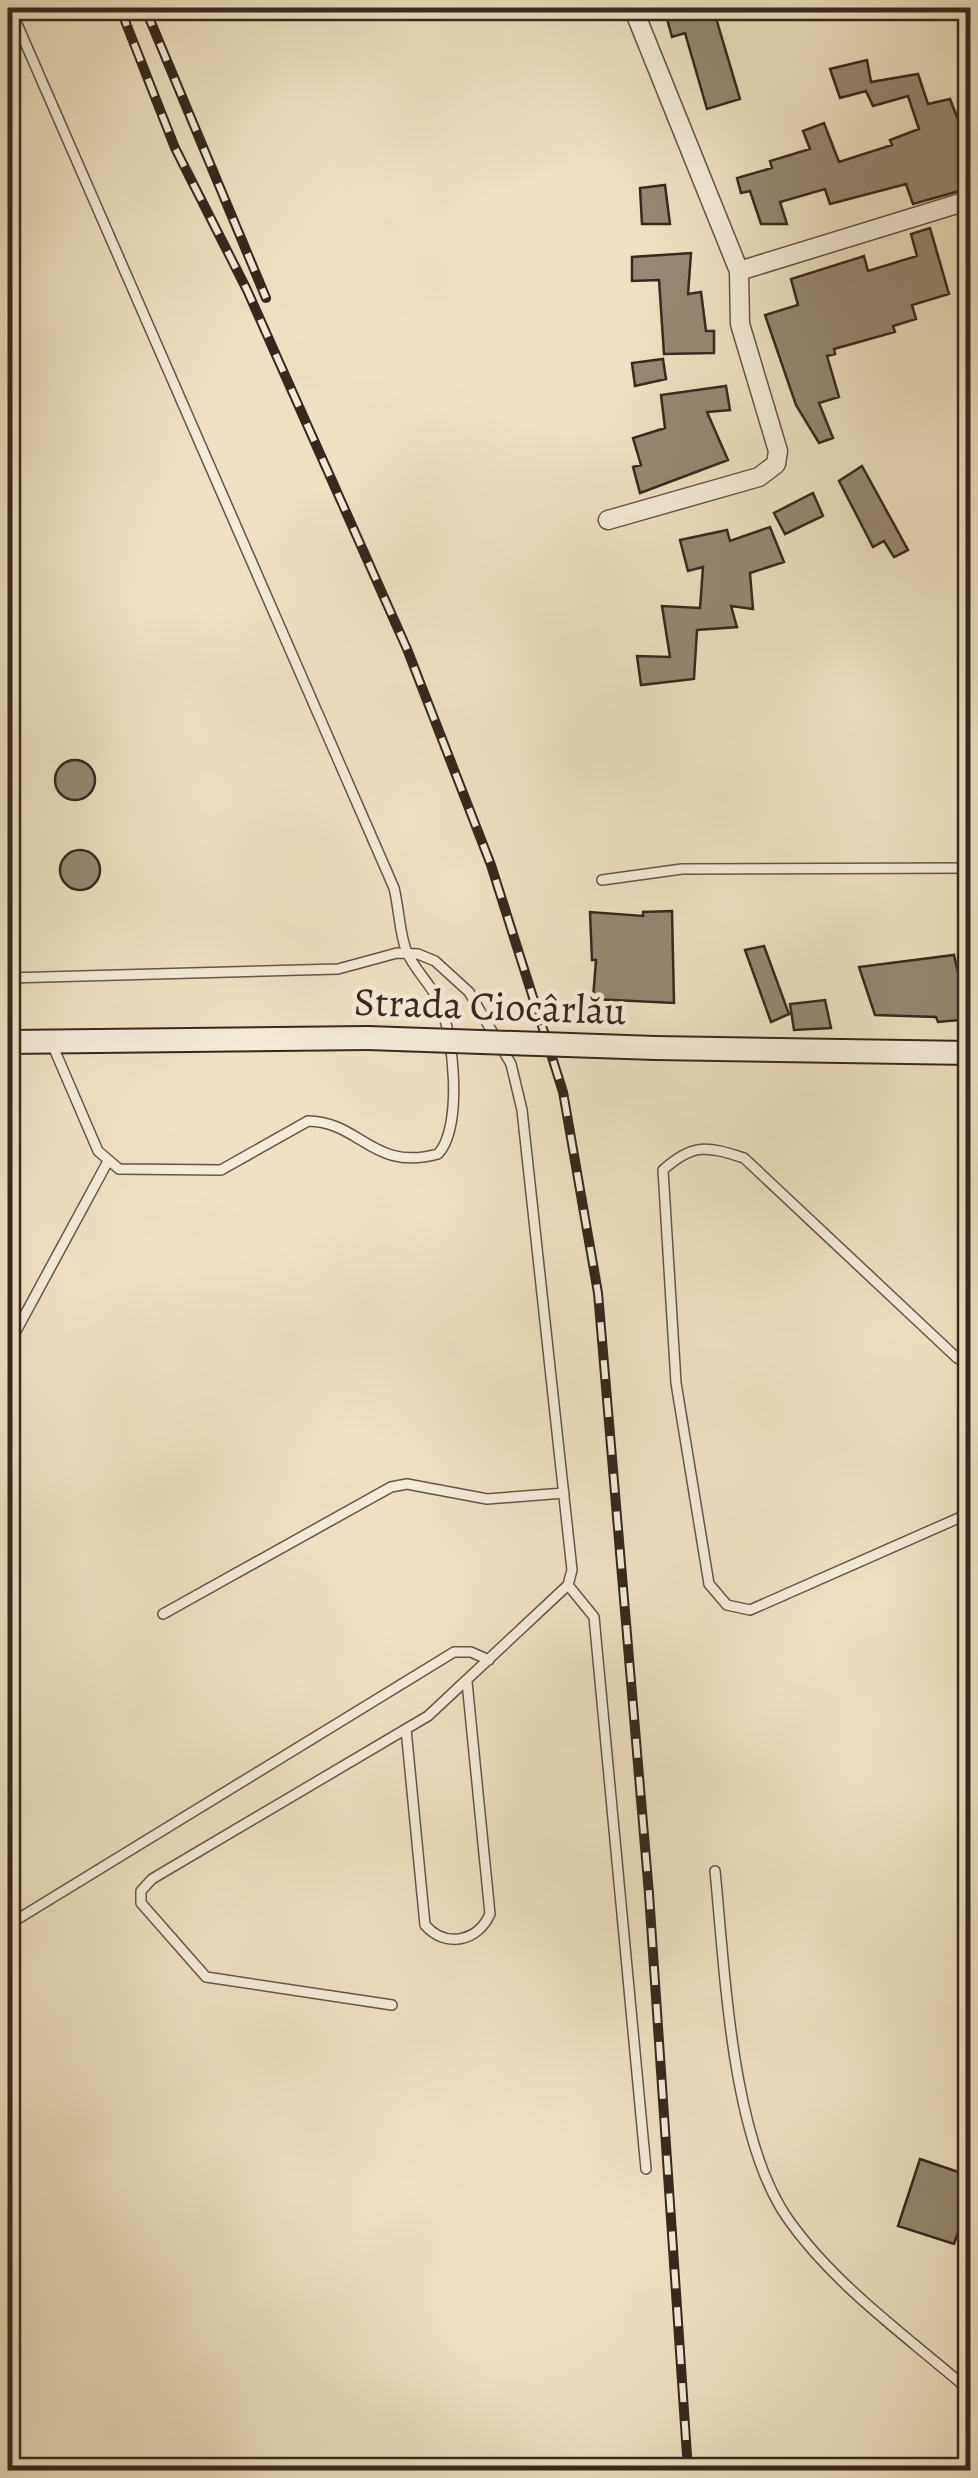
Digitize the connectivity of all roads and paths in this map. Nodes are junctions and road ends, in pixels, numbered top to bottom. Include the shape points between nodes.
1 (10, 8) edge
2 (632, 8) edge
3 (970, 200) edge
4 (739, 271) junction
5 (608, 520) dead end
6 (970, 868) edge
7 (602, 880) dead end
8 (406, 954) junction
9 (8, 978) edge
10 (8, 1042) edge
11 (51, 1042) junction
12 (970, 1054) edge
13 (107, 1164) junction
14 (8, 1346) edge
15 (970, 1364) edge
16 (564, 1493) junction
17 (970, 1514) edge
18 (568, 1585) junction
19 (163, 1614) dead end
20 (489, 1660) junction
21 (467, 1682) junction
22 (406, 1729) junction
23 (715, 1872) dead end
24 (8, 1925) edge
25 (392, 2006) dead end
26 (646, 2169) dead end
27 (970, 2391) edge

1 - 8 lane via 394,888
2 - 4 street
3 - 4 street
4 - 5 street via 740,324 770,410 776,464 759,477
6 - 7 lane via 682,869
8 - 9 lane via 338,969
8 - 13 lane via 442,1008 452,1068 452,1131 438,1154 404,1161 324,1121 308,1121 221,1170
8 - 16 lane via 435,961 469,992 518,1086
10 - 11 main road, Strada Ciocârlău
11 - 12 main road, Strada Ciocârlău, bridge via 368,1038
11 - 13 lane
13 - 14 lane
15 - 17 lane via 744,1158 713,1148 684,1151 663,1170 676,1383 709,1584 727,1605 750,1610
16 - 18 lane
16 - 19 lane via 487,1499 391,1487
18 - 20 lane
18 - 26 lane via 594,1616
20 - 21 lane
20 - 24 lane via 454,1652
21 - 22 lane
21 - 22 lane via 490,1914 473,1936 448,1940 426,1925
22 - 25 lane via 152,1878 141,1891 141,1903 206,1977
23 - 27 lane via 730,2016 766,2181 820,2257

